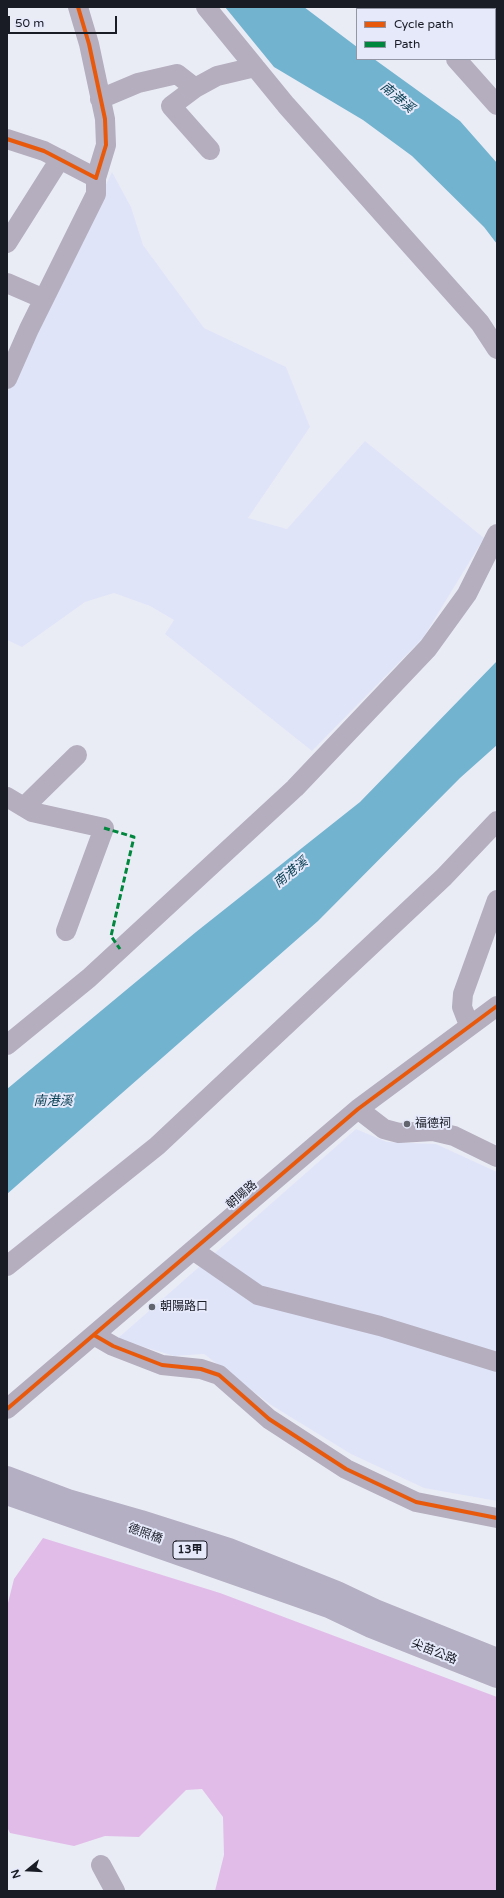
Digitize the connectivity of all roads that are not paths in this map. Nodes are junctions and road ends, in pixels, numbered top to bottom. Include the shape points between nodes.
1 (78, 7) edge
2 (206, 7) edge
3 (457, 60) edge
4 (255, 67) junction
5 (195, 88) junction
6 (100, 99) junction
7 (497, 105) edge
8 (7, 139) edge
9 (210, 150) dead end
10 (60, 159) junction
11 (96, 178) junction
12 (7, 243) edge
13 (7, 282) edge
14 (44, 299) junction
15 (497, 349) edge
16 (7, 379) edge
17 (497, 534) edge
18 (77, 755) dead end
19 (7, 797) edge
20 (24, 807) junction
21 (497, 821) edge
22 (497, 900) edge
23 (66, 931) dead end
24 (497, 1006) edge
25 (469, 1025) junction
26 (7, 1045) edge
27 (358, 1109) junction
28 (497, 1157) edge
29 (193, 1250) junction
30 (7, 1266) edge
31 (94, 1334) junction
32 (497, 1362) edge
33 (7, 1409) edge
34 (8, 1490) edge
35 (497, 1518) edge
36 (373, 1619) junction
37 (497, 1659) edge
38 (497, 1677) edge
39 (101, 1865) dead end
40 (115, 1891) edge

1 - 6 street via 89,44
2 - 4 street
3 - 7 street
4 - 5 street via 217,76
4 - 15 street via 480,323
5 - 6 street via 177,74 138,84
5 - 9 street via 171,106
6 - 11 street via 105,119 106,145
8 - 10 street
10 - 11 street
10 - 12 street
11 - 14 street via 96,194
13 - 14 street
14 - 16 street
17 - 26 street via 467,594 428,648 294,788 89,978
18 - 20 street
19 - 20 street
20 - 23 street via 32,812 104,828
21 - 30 street via 438,882 157,1146
22 - 25 street via 463,994 462,1007
24 - 25 street, 朝陽路
25 - 27 street, 朝陽路
27 - 28 street via 384,1129 399,1133 433,1131 454,1136
27 - 29 street, 朝陽路
29 - 31 street, 朝陽路
29 - 32 street via 258,1295 380,1326
31 - 33 street, 朝陽路
31 - 35 street via 113,1346 162,1365 201,1369 219,1375 270,1419 346,1469 416,1502
34 - 36 main road, 德照橋 / 13甲 via 329,1607
36 - 37 main road, 尖苗公路 / 13甲
36 - 38 main road, 尖苗公路 / 13甲
39 - 40 street

